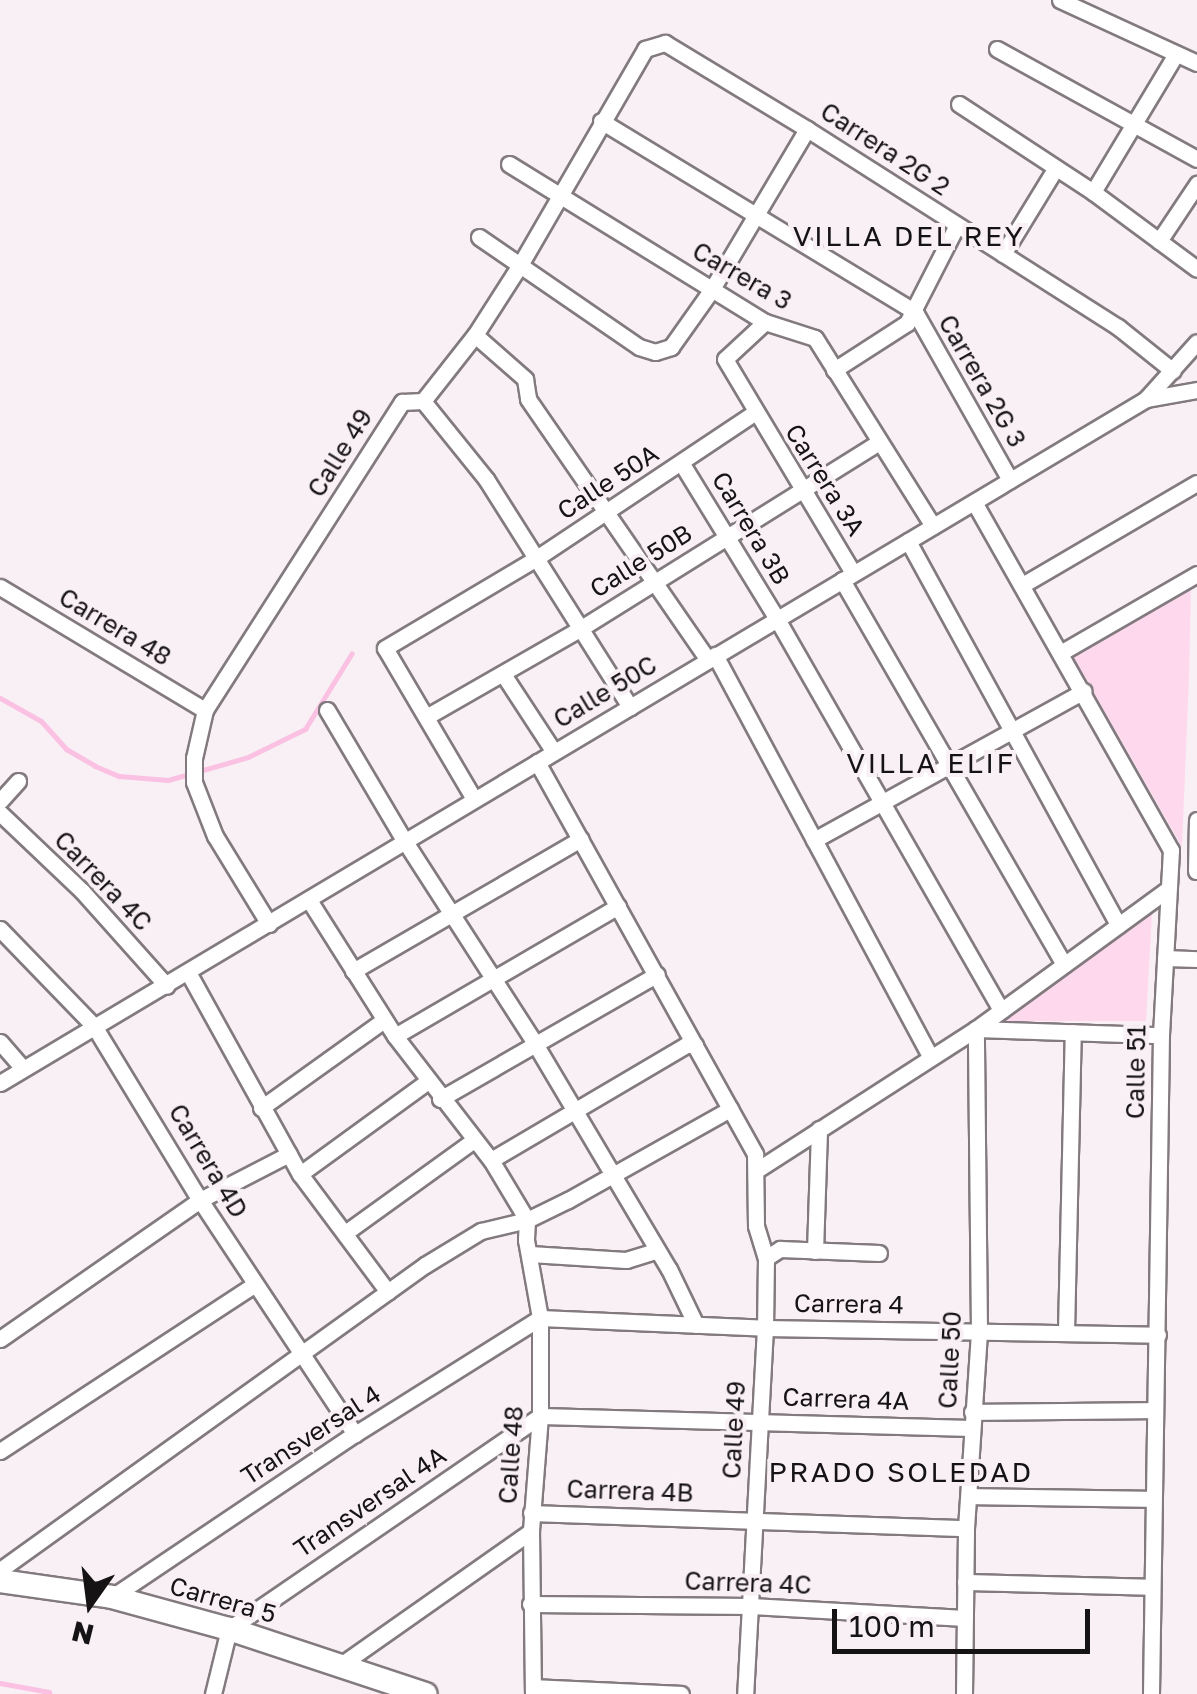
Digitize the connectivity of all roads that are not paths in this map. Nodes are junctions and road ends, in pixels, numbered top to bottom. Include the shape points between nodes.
1 (1060, 0) edge
2 (665, 43) joint
3 (997, 49) dead end
4 (1176, 54) junction
5 (1197, 64) edge
6 (959, 104) dead end
7 (601, 121) junction
8 (1136, 124) junction
9 (808, 129) junction
10 (1197, 159) edge
11 (508, 164) dead end
12 (1055, 169) junction
13 (1197, 184) edge
14 (1092, 192) junction
15 (560, 196) junction
16 (756, 215) junction
17 (957, 225) junction
18 (479, 237) dead end
19 (1159, 241) junction
20 (1003, 254) junction
21 (520, 265) junction
22 (1197, 269) edge
23 (712, 289) junction
24 (915, 312) junction
25 (764, 322) junction
26 (474, 335) junction
27 (1197, 342) edge
28 (834, 370) junction
29 (1173, 371) junction
30 (1197, 390) edge
31 (1146, 400) junction
32 (423, 401) junction
33 (754, 413) junction
34 (879, 442) junction
35 (682, 464) junction
36 (1010, 480) junction
37 (1197, 483) edge
38 (800, 489) junction
39 (974, 502) junction
40 (606, 510) junction
41 (934, 526) junction
42 (729, 537) junction
43 (908, 541) junction
44 (535, 559) junction
45 (1197, 574) edge
46 (848, 577) junction
47 (654, 581) junction
48 (1024, 584) junction
49 (0, 587) edge
50 (777, 619) junction
51 (583, 627) junction
52 (1062, 652) junction
53 (712, 658) junction
54 (503, 674) junction
55 (1084, 692) junction
56 (630, 707) junction
57 (205, 710) junction
58 (326, 710) dead end
59 (426, 717) junction
60 (1012, 732) junction
61 (554, 752) junction
62 (537, 762) junction
63 (949, 765) junction
64 (18, 781) dead end
65 (474, 798) junction
66 (0, 800) edge
67 (880, 802) junction
68 (0, 814) edge
69 (1197, 820) edge
70 (581, 839) junction
71 (404, 840) junction
72 (814, 840) junction
73 (1170, 871) junction
74 (1196, 872) edge
75 (1168, 888) junction
76 (309, 900) junction
77 (618, 906) junction
78 (451, 914) junction
79 (269, 924) junction
80 (1118, 925) junction
81 (0, 929) edge
82 (1165, 958) junction
83 (1197, 959) edge
84 (1064, 964) junction
85 (353, 970) junction
86 (189, 974) junction
87 (657, 974) junction
88 (493, 979) junction
89 (167, 986) junction
90 (1001, 1010) junction
91 (384, 1020) junction
92 (94, 1026) junction
93 (976, 1028) junction
94 (1074, 1032) junction
95 (1161, 1035) junction
96 (394, 1036) junction
97 (0, 1042) edge
98 (534, 1042) junction
99 (695, 1046) junction
100 (931, 1057) junction
101 (23, 1068) junction
102 (428, 1081) junction
103 (0, 1084) edge
104 (440, 1099) junction
105 (261, 1108) junction
106 (730, 1109) junction
107 (573, 1110) junction
108 (819, 1129) junction
109 (474, 1140) junction
110 (288, 1154) junction
111 (491, 1160) junction
112 (757, 1170) junction
113 (300, 1174) junction
114 (612, 1174) junction
115 (200, 1200) junction
116 (527, 1220) junction
117 (346, 1233) junction
118 (656, 1251) junction
119 (815, 1251) junction
120 (880, 1253) dead end
121 (530, 1254) junction
122 (766, 1258) junction
123 (255, 1284) junction
124 (388, 1292) junction
125 (540, 1318) junction
126 (696, 1325) junction
127 (765, 1328) junction
128 (979, 1330) junction
129 (1066, 1332) junction
130 (1158, 1335) junction
131 (0, 1339) edge
132 (304, 1350) junction
133 (1155, 1410) junction
134 (540, 1416) junction
135 (972, 1420) junction
136 (760, 1422) junction
137 (355, 1434) junction
138 (0, 1451) edge
139 (971, 1496) junction
140 (1153, 1499) junction
141 (532, 1513) junction
142 (755, 1520) junction
143 (966, 1528) junction
144 (531, 1531) junction
145 (0, 1570) edge
146 (0, 1581) edge
147 (965, 1582) junction
148 (1151, 1587) junction
149 (112, 1597) junction
150 (530, 1604) junction
151 (751, 1606) junction
152 (965, 1618) junction
153 (229, 1628) junction
154 (342, 1664) junction
155 (533, 1690) edge
156 (213, 1694) edge
157 (426, 1694) edge
158 (680, 1694) edge
159 (745, 1694) edge
160 (964, 1694) edge
161 (1151, 1694) edge

1 - 4 street
2 - 7 street, Calle 49 via 645,50
2 - 9 street, Carrera 2G 2
3 - 8 street
4 - 5 street
4 - 8 street
6 - 12 street
7 - 15 street, Calle 49
7 - 16 street, Carrera 2G 3
8 - 10 street
8 - 14 street
9 - 16 street
9 - 17 street, Carrera 2G 2
11 - 15 street, Carrera 3
12 - 14 street
12 - 20 street
13 - 19 street
14 - 19 street
15 - 21 street, Calle 49
15 - 23 street, Carrera 3
16 - 23 street
16 - 24 street, Carrera 2G 3
17 - 20 street, Carrera 2G 2
17 - 24 street
18 - 21 street
19 - 22 street
20 - 29 street, Carrera 2G 2
21 - 23 street via 655,352 671,347
21 - 26 street, Calle 49
23 - 25 street, Carrera 3
24 - 28 street
24 - 36 street, Carrera 2G 3
25 - 28 street, Carrera 3 via 815,338
25 - 33 street via 724,358
26 - 32 street, Calle 49
26 - 40 street via 525,380 528,398
27 - 29 street, Calle 50C
28 - 34 street, Carrera 3
29 - 31 street, Calle 50C
30 - 31 street
31 - 36 street, Calle 50C
32 - 44 street via 486,480
32 - 57 street, Calle 49 via 402,402
33 - 35 street, Calle 50A
33 - 38 street, Carrera 3A
34 - 38 street, Calle 50B
34 - 41 street, Carrera 3
35 - 40 street, Calle 50A
35 - 42 street, Carrera 3B
36 - 39 street, Calle 50C
37 - 48 street
38 - 42 street, Calle 50B
38 - 46 street, Carrera 3A
39 - 41 street, Calle 50C
39 - 48 street, Calle 51
40 - 44 street, Calle 50A
40 - 47 street
41 - 43 street, Calle 50C
42 - 47 street, Calle 50B
42 - 50 street, Carrera 3B
43 - 46 street, Calle 50C
43 - 60 street
44 - 51 street
44 - 59 street, Calle 50A via 385,648
45 - 52 street
46 - 50 street, Calle 50C
46 - 63 street, Carrera 3A
47 - 51 street, Calle 50B
47 - 53 street
48 - 52 street, Calle 51
49 - 57 street, Carrera 48
50 - 53 street, Calle 50C
50 - 67 street, Carrera 3B
51 - 54 street, Calle 50B
51 - 56 street
52 - 55 street, Calle 51
53 - 56 street, Calle 50C
53 - 72 street
54 - 59 street, Calle 50B
54 - 61 street
55 - 60 street
55 - 73 street, Calle 51 via 1170,850
56 - 61 street, Calle 50C
57 - 79 street, Calle 49 via 194,774 215,836
58 - 71 street
59 - 65 street
60 - 63 street
60 - 80 street
61 - 62 street, Calle 50C
62 - 65 street, Calle 50C
62 - 70 street
63 - 67 street
63 - 84 street, Carrera 3A
64 - 66 street
65 - 71 street, Calle 50C
67 - 72 street
67 - 90 street, Carrera 3B
68 - 89 street, Carrera 4C via 82,890
69 - 74 street
70 - 77 street
70 - 78 street
71 - 76 street, Calle 50C
71 - 78 street
72 - 100 street
73 - 74 street
73 - 75 street, Calle 51
75 - 80 street
75 - 82 street, Calle 51
76 - 79 street, Calle 50C
76 - 85 street
77 - 87 street
77 - 88 street
78 - 85 street
78 - 88 street
79 - 86 street, Calle 50C
80 - 84 street
81 - 92 street, Carrera 4D
82 - 83 street
82 - 95 street, Calle 51
84 - 90 street
85 - 91 street
86 - 89 street, Calle 50C
86 - 105 street
87 - 98 street
87 - 99 street
88 - 96 street
88 - 98 street
89 - 92 street, Calle 50C
90 - 93 street
91 - 96 street
91 - 105 street
92 - 101 street, Calle 50C
92 - 115 street, Carrera 4D
93 - 94 street
93 - 100 street
93 - 128 street, Calle 50
94 - 95 street
94 - 129 street
95 - 130 street, Calle 51
96 - 102 street
97 - 101 street
98 - 104 street
98 - 107 street
99 - 106 street
99 - 107 street via 686,1045
100 - 108 street
101 - 103 street, Calle 50C
102 - 104 street
102 - 113 street
104 - 109 street
105 - 110 street
106 - 112 street
106 - 114 street
107 - 111 street
107 - 114 street
108 - 112 street
108 - 119 street
109 - 111 street
109 - 117 street
110 - 113 street
110 - 115 street
111 - 116 street
112 - 122 street, Calle 49 via 756,1226
113 - 117 street
114 - 116 street
114 - 118 street
115 - 123 street, Carrera 4D
115 - 131 street
116 - 121 street, Calle 48
116 - 124 street via 481,1231
117 - 124 street
118 - 121 street via 626,1260
118 - 126 street
119 - 120 street
119 - 122 street via 780,1250
121 - 125 street, Calle 48
122 - 127 street, Calle 49
123 - 132 street, Carrera 4D
123 - 138 street
124 - 132 street
125 - 126 street, Carrera 4
125 - 134 street, Calle 48
125 - 137 street, Transversal 4
126 - 127 street, Carrera 4
127 - 128 street, Carrera 4
127 - 136 street, Calle 49
128 - 129 street, Carrera 4
128 - 135 street, Calle 50
129 - 130 street, Carrera 4
130 - 133 street, Calle 51
132 - 137 street, Carrera 4D
132 - 145 street
133 - 135 street, Carrera 4A
133 - 140 street, Calle 51
134 - 136 street, Carrera 4A
134 - 141 street, Calle 48
134 - 153 street, Transversal 4A
135 - 136 street, Carrera 4A
135 - 139 street, Calle 50
136 - 142 street, Calle 49
137 - 149 street, Transversal 4
139 - 140 street
139 - 143 street, Calle 50
140 - 148 street, Calle 51
141 - 142 street, Carrera 4B
141 - 144 street, Calle 48
142 - 143 street, Carrera 4B
142 - 151 street, Calle 49
143 - 147 street, Calle 50
144 - 150 street, Calle 48
144 - 154 street
146 - 149 main road, Carrera 5
147 - 148 street
147 - 152 street, Calle 50
148 - 161 street, Calle 51
149 - 153 main road, Carrera 5
150 - 151 street, Carrera 4C
150 - 155 street, Calle 48
151 - 152 street, Carrera 4C
151 - 159 street, Calle 49
152 - 160 street, Calle 50
153 - 154 main road, Carrera 5
153 - 156 street
154 - 157 main road, Carrera 5
155 - 158 street

